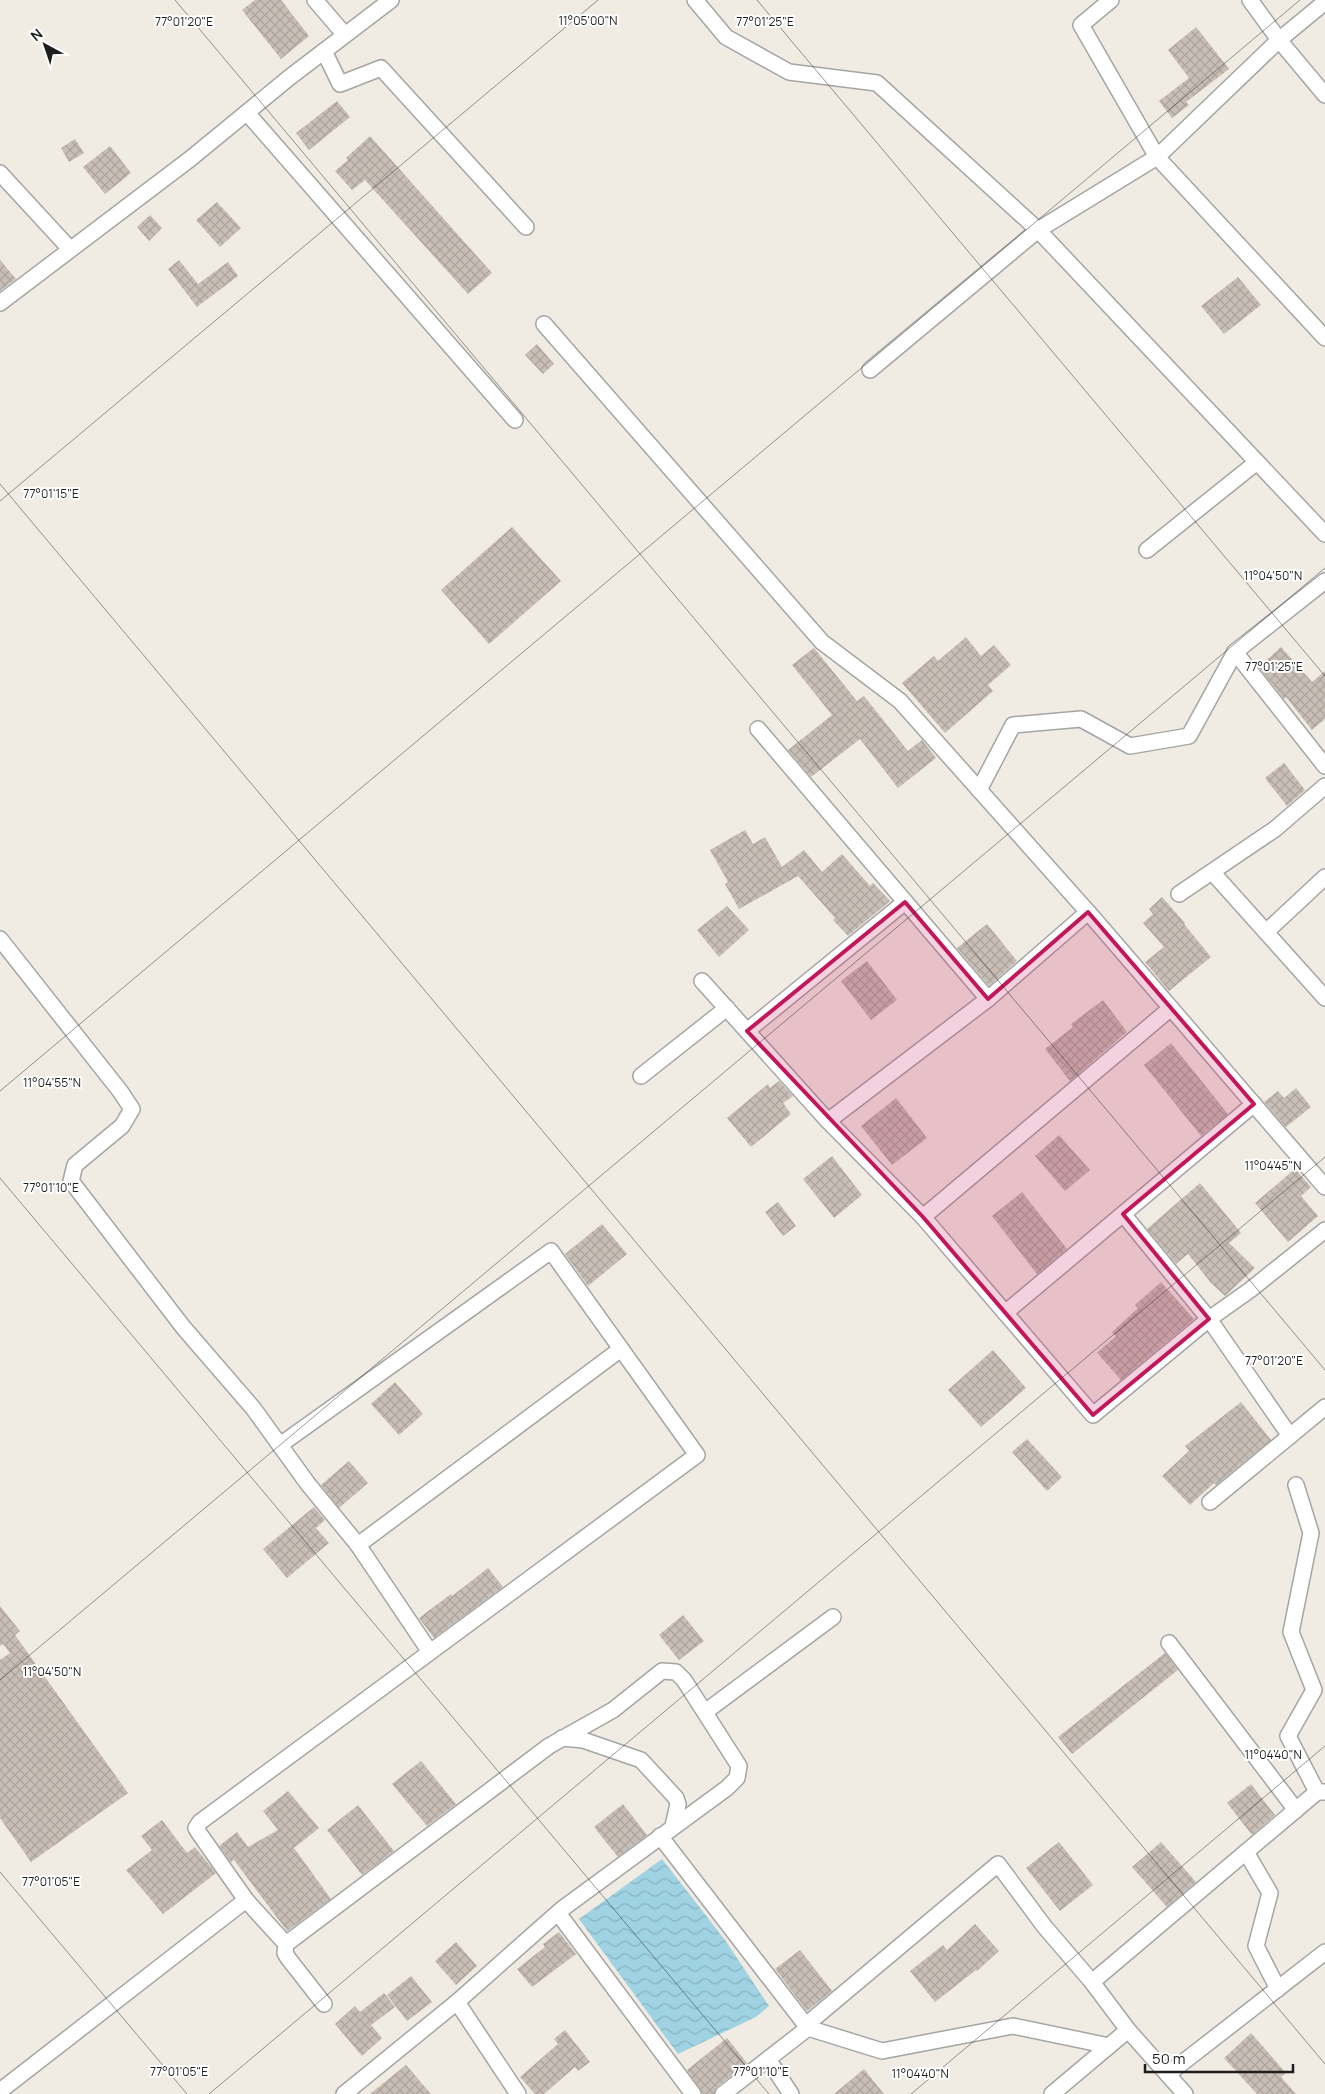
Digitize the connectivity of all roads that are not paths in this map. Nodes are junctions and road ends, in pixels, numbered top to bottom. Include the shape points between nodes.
1 (315, 0) edge
2 (391, 0) edge
3 (694, 0) edge
4 (1111, 0) edge
5 (1250, 0) edge
6 (1325, 2) edge
7 (345, 35) junction
8 (1279, 40) junction
9 (324, 51) junction
10 (1325, 95) edge
11 (248, 114) junction
12 (1157, 156) junction
13 (0, 173) edge
14 (526, 227) dead end
15 (1038, 230) junction
16 (70, 249) junction
17 (0, 303) edge
18 (544, 324) dead end
19 (1325, 338) edge
20 (870, 370) dead end
21 (515, 420) dead end
22 (1257, 462) junction
23 (1325, 534) edge
24 (1147, 550) dead end
25 (1325, 581) edge
26 (1235, 652) junction
27 (758, 728) dead end
28 (1325, 766) edge
29 (1325, 786) edge
30 (979, 790) junction
31 (1213, 873) junction
32 (1325, 877) edge
33 (1179, 894) dead end
34 (905, 902) junction
35 (1088, 912) junction
36 (1266, 932) junction
37 (0, 939) edge
38 (702, 981) dead end
39 (1325, 998) edge
40 (988, 999) junction
41 (727, 1008) junction
42 (1171, 1008) junction
43 (747, 1031) junction
44 (641, 1076) dead end
45 (1254, 1104) junction
46 (828, 1121) junction
47 (1325, 1187) edge
48 (1123, 1214) junction
49 (923, 1217) junction
50 (1325, 1230) edge
51 (1005, 1313) junction
52 (1209, 1319) junction
53 (622, 1349) junction
54 (1325, 1407) edge
55 (1290, 1436) junction
56 (280, 1445) junction
57 (1296, 1485) dead end
58 (1210, 1502) dead end
59 (358, 1546) junction
60 (833, 1617) dead end
61 (1169, 1643) dead end
62 (430, 1652) junction
63 (1320, 1693) edge
64 (705, 1712) junction
65 (562, 1738) junction
66 (1321, 1792) edge
67 (1296, 1810) junction
68 (673, 1826) junction
69 (660, 1836) junction
70 (1246, 1852) junction
71 (246, 1900) junction
72 (558, 1913) junction
73 (286, 1944) junction
74 (1325, 1952) edge
75 (1092, 1982) junction
76 (1278, 1989) junction
77 (457, 2002) junction
78 (324, 2004) dead end
79 (807, 2026) junction
80 (1128, 2030) junction
81 (1109, 2046) junction
82 (768, 2059) junction
83 (1168, 2074) junction
84 (0, 2091) edge
85 (344, 2094) edge
86 (518, 2094) edge
87 (693, 2094) edge
88 (723, 2094) edge
89 (791, 2094) edge
90 (1052, 2094) edge
91 (1185, 2094) edge

1 - 7 street
2 - 7 street
3 - 15 street via 726,37 789,72 877,83
4 - 12 street via 1081,25
5 - 8 street
6 - 8 street
7 - 9 street
8 - 10 street
8 - 12 street
9 - 11 street
9 - 14 street via 340,84 381,68
11 - 16 street
11 - 21 street
12 - 15 street
12 - 19 street
13 - 16 street
15 - 20 street
15 - 22 street
16 - 17 street
18 - 30 street via 822,642 900,701
22 - 23 street
22 - 24 street
25 - 26 street
26 - 28 street
26 - 30 street via 1189,736 1130,746 1081,719 1013,724
27 - 34 street
29 - 31 street via 1274,830
30 - 35 street
31 - 33 street
31 - 36 street
32 - 36 street
34 - 40 street
34 - 43 street
35 - 40 street
35 - 42 street
36 - 39 street
37 - 56 street via 132,1109 122,1126 75,1166 71,1182 183,1327
38 - 41 street
40 - 46 street
41 - 43 street
41 - 44 street
42 - 45 street
42 - 49 street
43 - 46 street
45 - 47 street
45 - 48 street
46 - 49 street
48 - 51 street
48 - 52 street
49 - 51 street
50 - 52 street
51 - 52 street via 1093,1415
52 - 55 street
53 - 56 street via 552,1251
53 - 59 street
53 - 62 street via 697,1455
54 - 55 street
55 - 58 street
56 - 59 street
57 - 63 street via 1311,1533 1291,1632
59 - 62 street
60 - 64 street
61 - 67 street
62 - 71 street via 200,1822 196,1828
63 - 66 street via 1288,1736
64 - 65 street via 676,1672 662,1671 612,1710
64 - 68 street via 739,1766 737,1778
65 - 68 street via 583,1740 641,1760 676,1798 678,1804
65 - 73 street
66 - 67 street
67 - 70 street
68 - 69 street
69 - 72 street
69 - 79 street
70 - 75 street
70 - 76 street via 1270,1893 1256,1946
71 - 73 street
71 - 84 street
72 - 77 street
72 - 87 street
73 - 78 street via 288,1958
74 - 76 street
75 - 79 street via 1044,1926 998,1864
75 - 80 street
76 - 83 street
77 - 85 street
77 - 86 street
79 - 81 street via 882,2051 1013,2026
79 - 82 street
80 - 81 street
80 - 83 street
81 - 90 street
82 - 88 street
82 - 89 street
83 - 91 street

